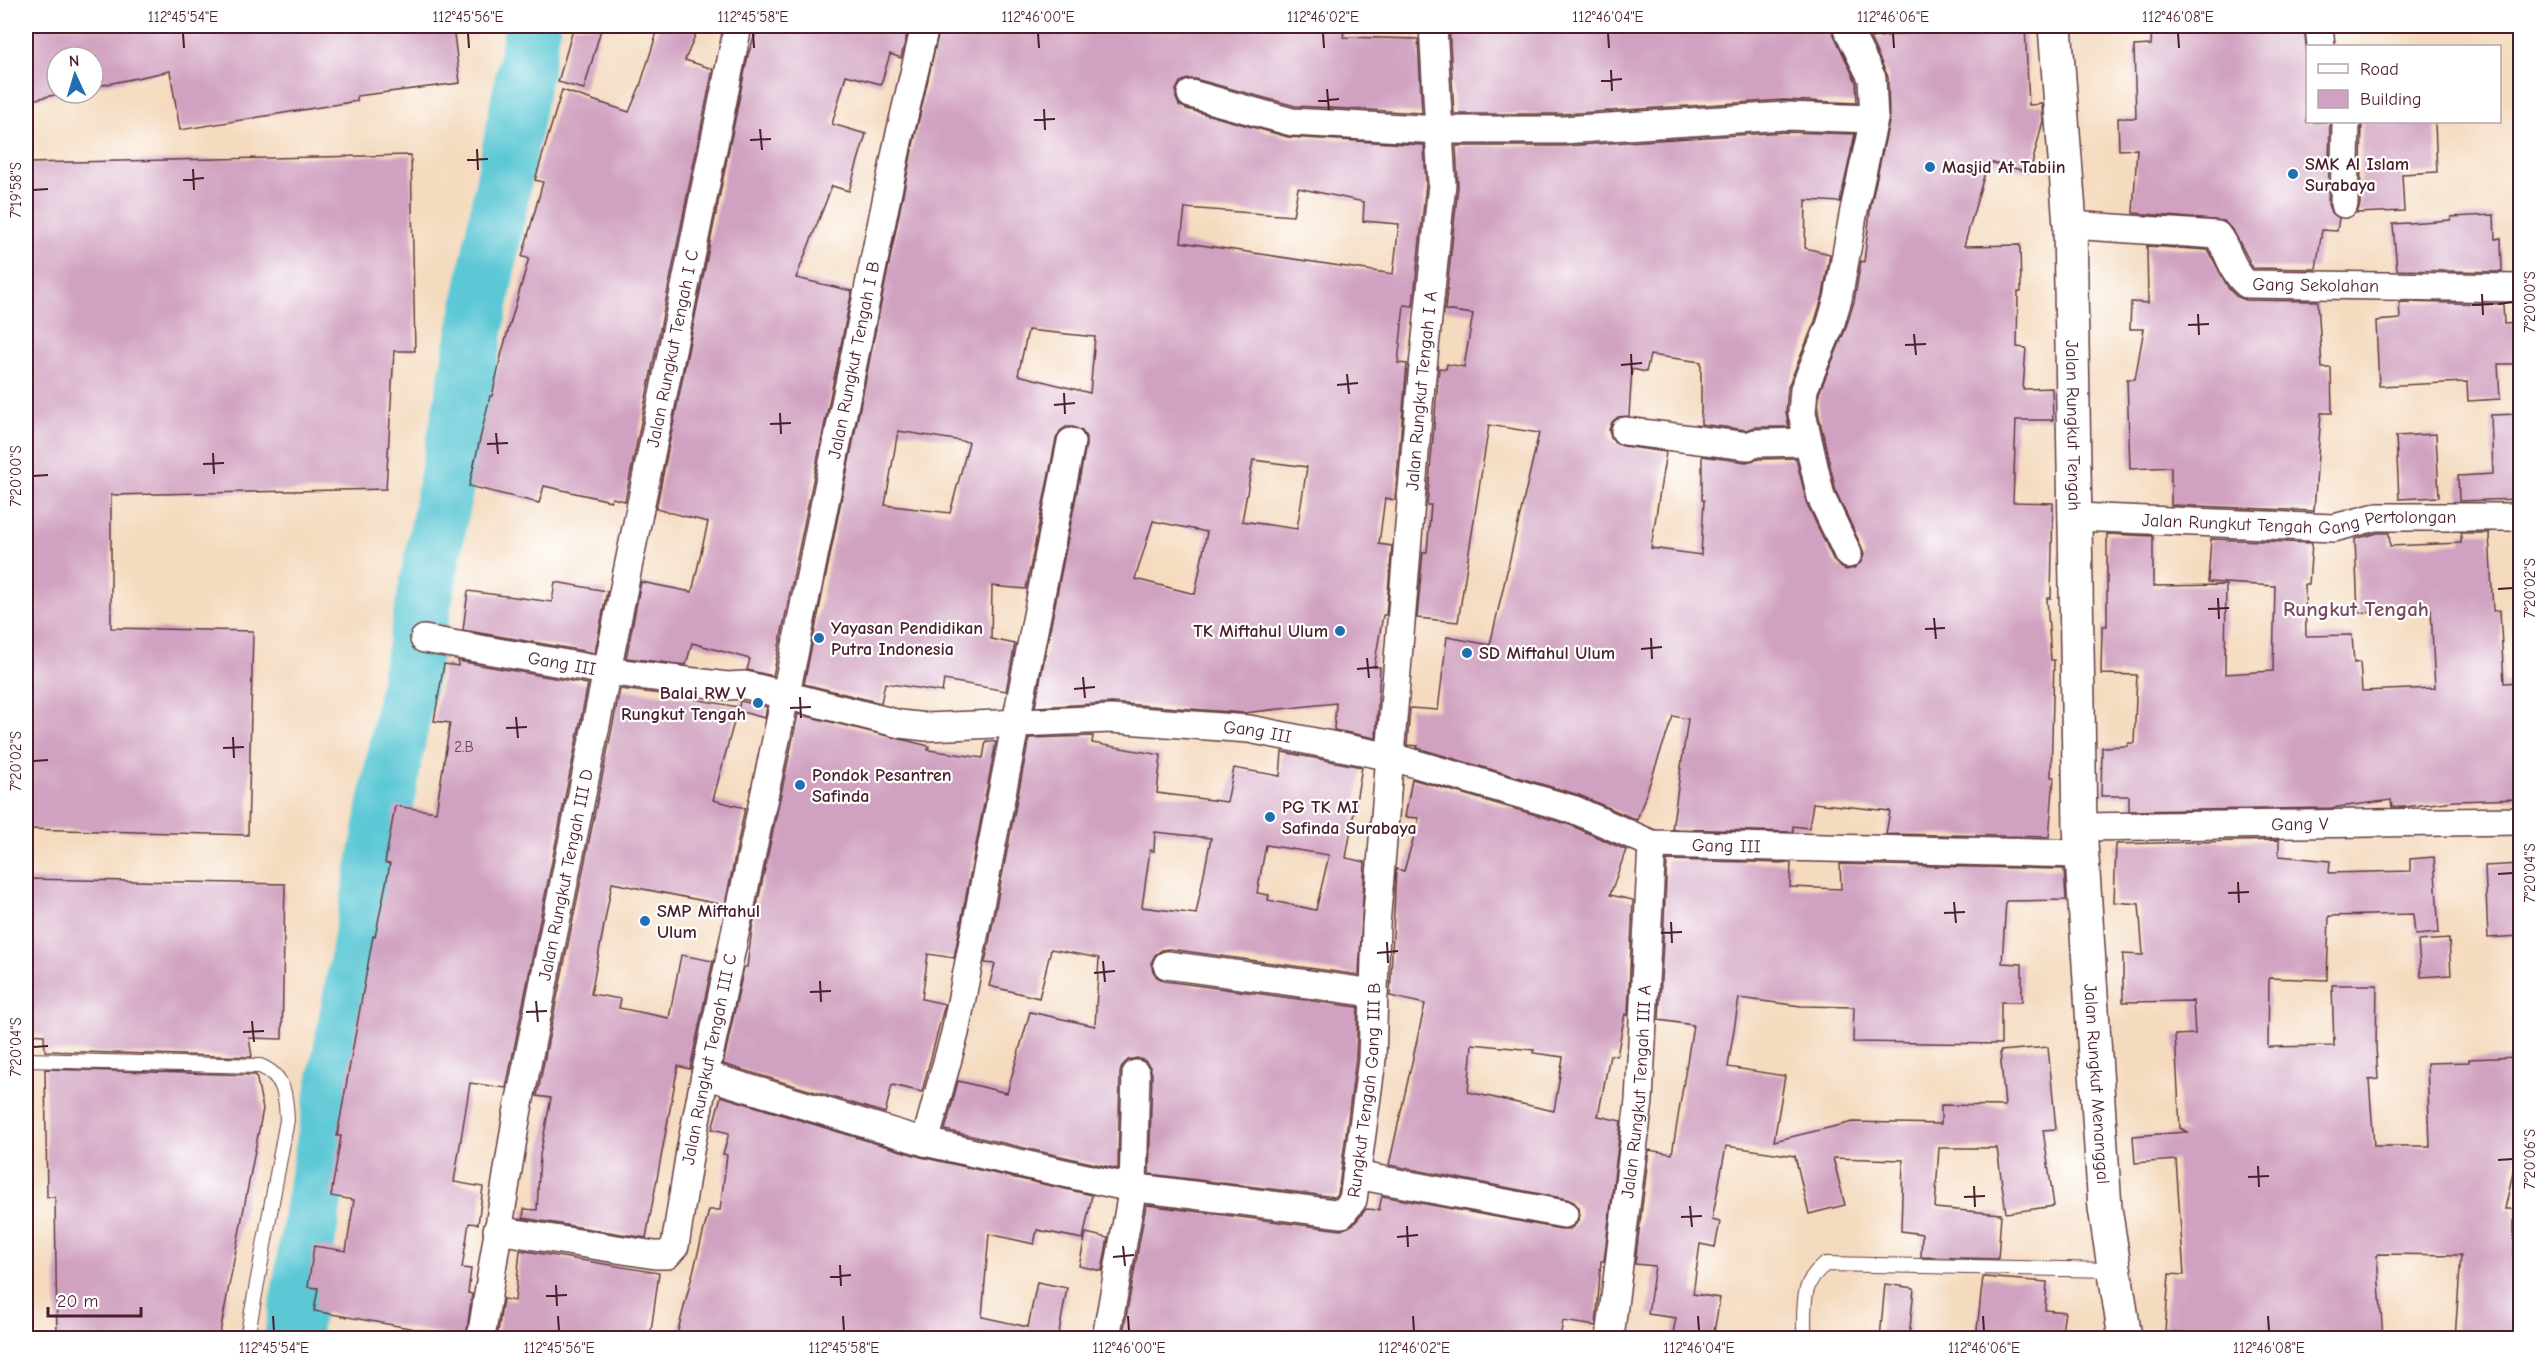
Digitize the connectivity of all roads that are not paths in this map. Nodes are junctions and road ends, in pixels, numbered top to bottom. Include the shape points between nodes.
1 (738, 26) edge
2 (925, 26) edge
3 (1433, 26) edge
4 (1846, 26) edge
5 (2055, 26) edge
6 (2319, 26) edge
7 (2321, 45) edge
8 (1191, 94) dead end
9 (1874, 119) junction
10 (2346, 123) edge
11 (1440, 130) junction
12 (2344, 204) dead end
13 (2070, 225) junction
14 (2520, 288) edge
15 (1625, 431) dead end
16 (1071, 442) dead end
17 (1807, 442) junction
18 (2076, 517) junction
19 (2520, 517) edge
20 (1848, 554) dead end
21 (424, 639) dead end
22 (606, 671) junction
23 (786, 695) junction
24 (1018, 723) junction
25 (1392, 757) junction
26 (2520, 821) edge
27 (2081, 841) junction
28 (1652, 844) junction
29 (1167, 965) dead end
30 (1374, 993) junction
31 (26, 1060) edge
32 (1136, 1074) dead end
33 (705, 1075) junction
34 (925, 1143) junction
35 (1356, 1175) junction
36 (1133, 1187) junction
37 (1564, 1214) dead end
38 (497, 1230) junction
39 (2113, 1270) junction
40 (482, 1333) edge
41 (247, 1338) edge
42 (1106, 1338) edge
43 (1610, 1338) edge
44 (1804, 1338) edge
45 (2125, 1338) edge

1 - 22 street, Jalan Rungkut Tengah I C
2 - 23 street, Jalan Rungkut Tengah I B
3 - 11 street, Jalan Rungkut Tengah I A
4 - 9 street via 1872,78
5 - 13 main road, Jalan Rungkut Tengah
6 - 7 street
8 - 11 street via 1292,122
9 - 11 street via 1785,116 1562,130
9 - 17 street via 1838,299 1804,389 1802,413
10 - 12 street
11 - 25 street, Jalan Rungkut Tengah I A via 1442,183 1419,405
13 - 14 street, Gang Sekolahan via 2217,235 2240,279 2247,284
13 - 18 main road, Jalan Rungkut Tengah
15 - 17 street via 1748,446
16 - 24 street
17 - 20 street via 1821,497
18 - 19 street, Jalan Rungkut Tengah Gang Pertolongan via 2334,528 2376,517
18 - 27 main road, Jalan Rungkut Tengah
21 - 22 street, Gang III
22 - 23 street, Gang III via 745,686
22 - 38 street, Jalan Rungkut Tengah III D via 516,1114
23 - 24 street, Gang III via 900,724
23 - 33 street, Jalan Rungkut Tengah III C
24 - 25 street, Gang III via 1111,719 1249,729
24 - 34 street via 955,1034
25 - 28 street, Gang III via 1575,810
25 - 30 street, Rungkut Tengah Gang III B via 1376,925
26 - 27 street, Gang V
27 - 28 street, Gang III
27 - 39 main road, Jalan Rungkut Menanggal via 2105,1209
28 - 43 street, Jalan Rungkut Tengah III A via 1639,1101
29 - 30 street
30 - 35 street, Rungkut Tengah Gang III B via 1371,1060
31 - 41 lane via 260,1066 277,1076 283,1085 287,1120
32 - 36 street
33 - 34 street, Rungkut Tengah Gang III B
33 - 38 street, Jalan Rungkut Tengah III C via 675,1246 667,1255
34 - 36 street, Rungkut Tengah Gang III B
35 - 36 street, Rungkut Tengah Gang III B via 1353,1200 1342,1214
35 - 37 street
36 - 42 street
38 - 40 street, Jalan Rungkut Tengah III D
39 - 44 lane via 1826,1264 1815,1271 1805,1288
39 - 45 main road, Jalan Rungkut Menanggal

